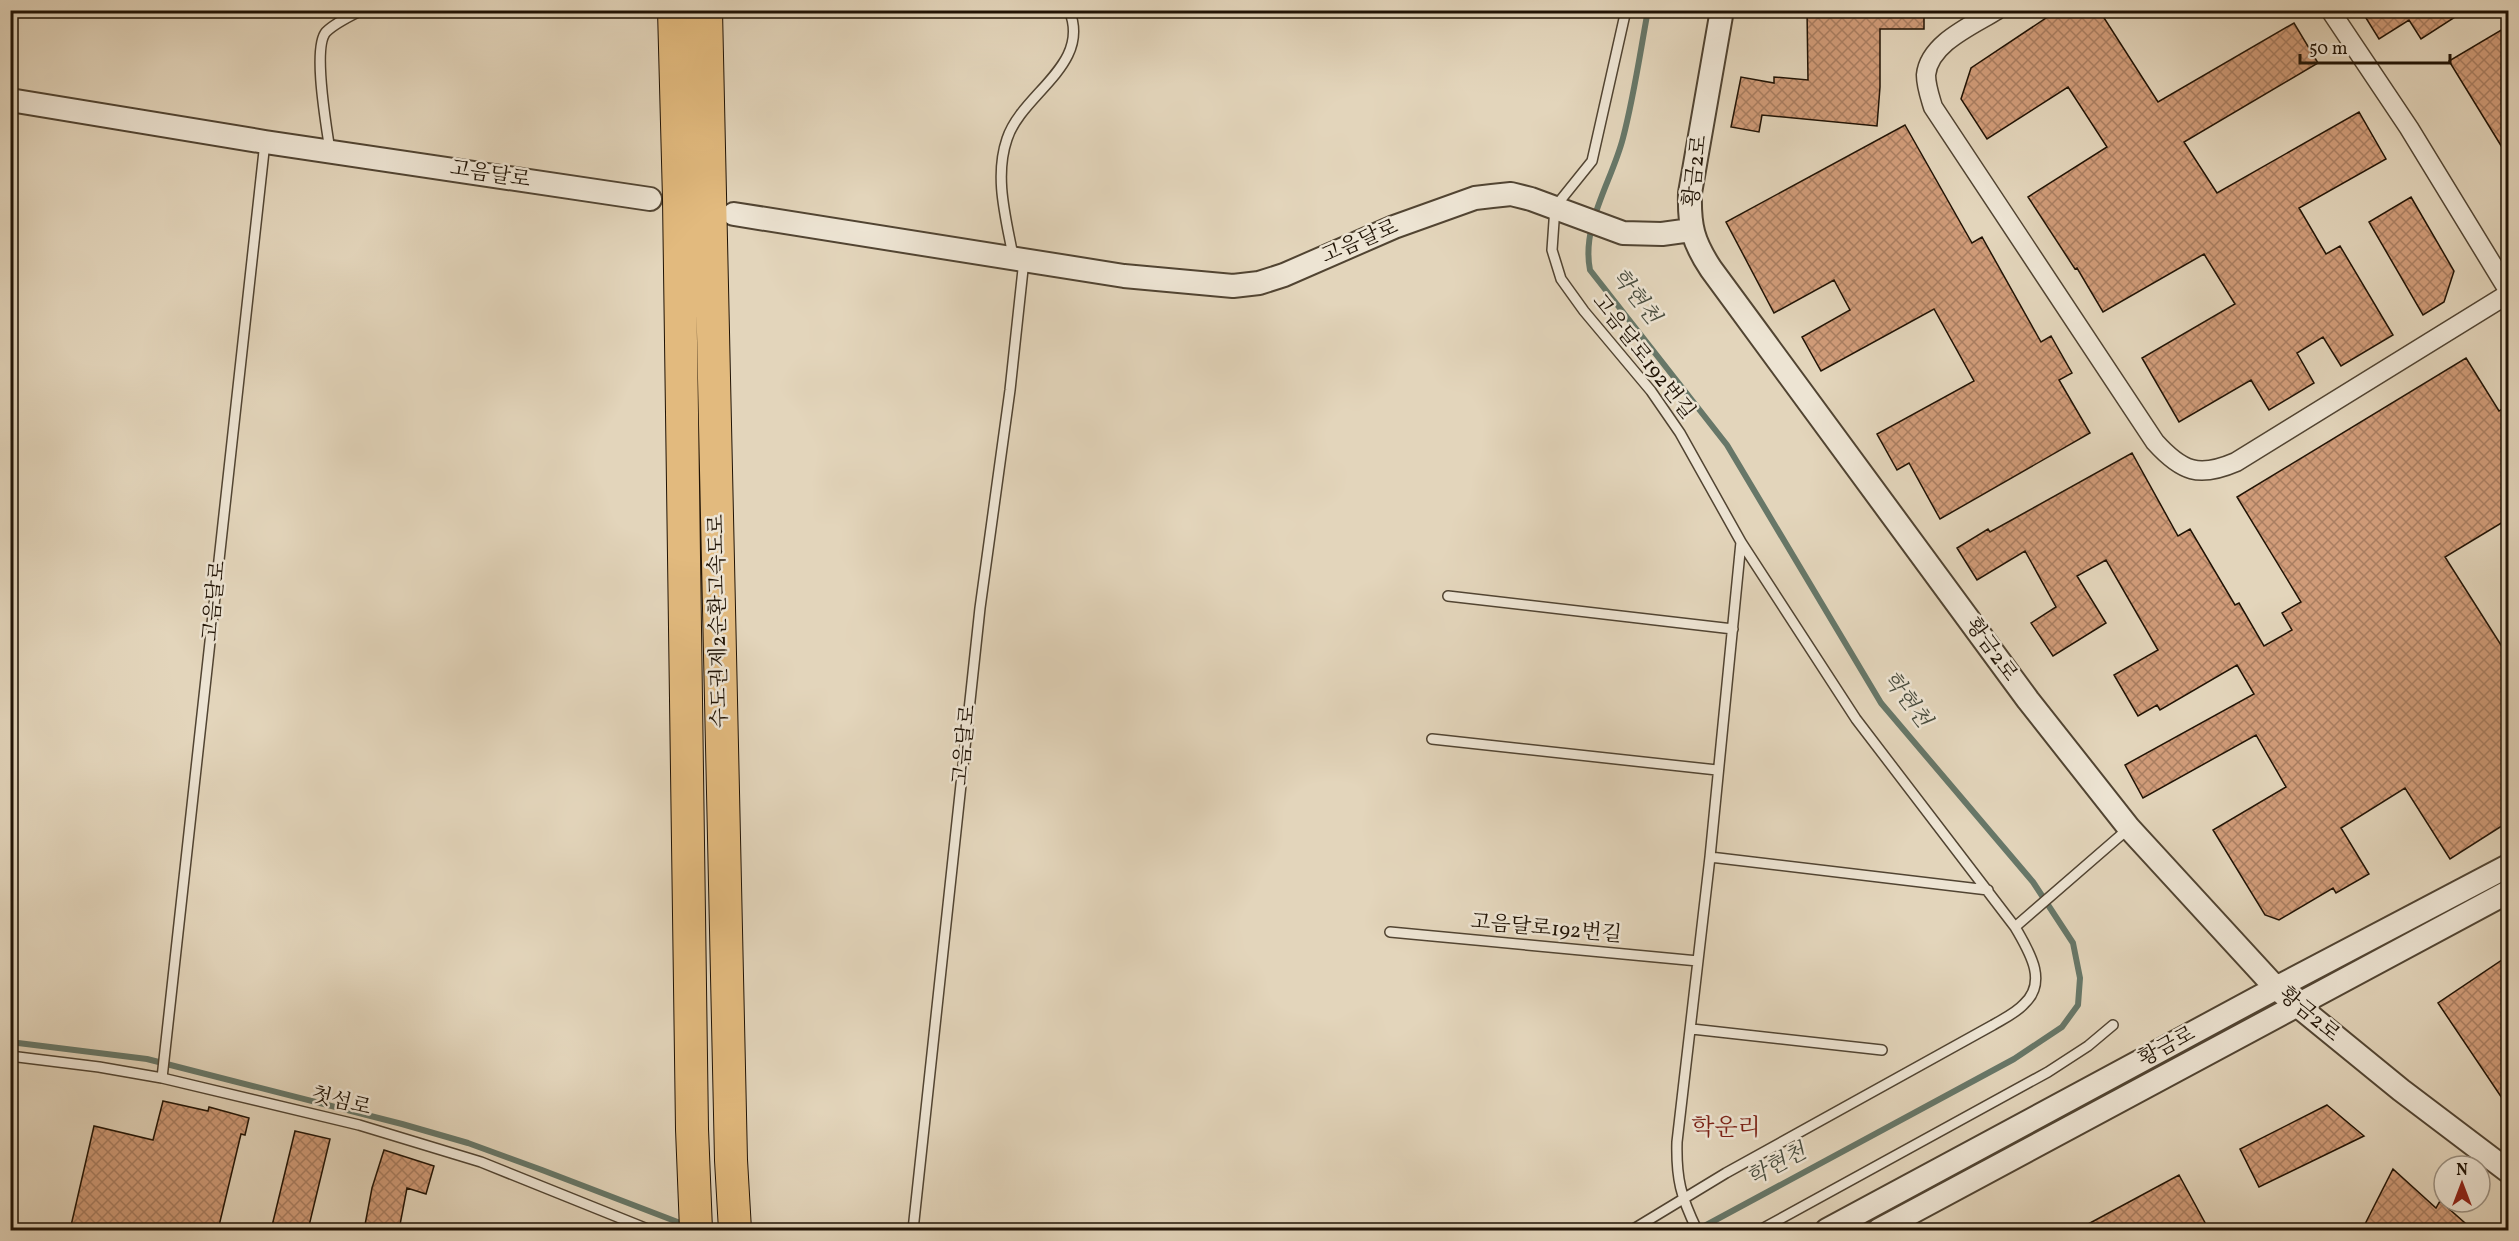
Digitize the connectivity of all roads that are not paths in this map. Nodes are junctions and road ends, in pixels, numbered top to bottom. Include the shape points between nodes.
1 (362, 10) edge
2 (674, 10) edge
3 (706, 10) edge
4 (1070, 10) edge
5 (1626, 10) edge
6 (1722, 10) edge
7 (1997, 10) edge
8 (2330, 10) edge
9 (10, 100) edge
10 (265, 142) junction
11 (330, 151) junction
12 (650, 199) dead end
13 (1564, 210) junction
14 (734, 214) dead end
15 (1691, 230) junction
16 (1019, 260) junction
17 (2508, 292) edge
18 (1741, 542) junction
19 (1448, 596) dead end
20 (1733, 628) junction
21 (1432, 739) dead end
22 (1717, 770) junction
23 (2129, 828) junction
24 (1710, 857) junction
25 (2508, 866) edge
26 (1988, 890) junction
27 (2508, 892) edge
28 (2015, 927) junction
29 (1390, 932) dead end
30 (1698, 961) junction
31 (2276, 988) junction
32 (2296, 1005) junction
33 (2113, 1025) dead end
34 (1692, 1029) junction
35 (1882, 1050) dead end
36 (10, 1056) edge
37 (162, 1078) junction
38 (2508, 1171) edge
39 (1682, 1200) junction
40 (650, 1230) edge
41 (696, 1230) edge
42 (735, 1230) edge
43 (913, 1230) edge
44 (1632, 1230) edge
45 (1697, 1230) edge
46 (1760, 1230) edge
47 (1827, 1230) edge
48 (1879, 1230) edge

1 - 11 lane via 325,33 320,44
2 - 41 highway, 수도권제2순환고속도로
3 - 42 highway, 수도권제2순환고속도로
4 - 16 lane, 고음달로 via 1075,39 1070,55 1016,119 1002,154 1003,200
5 - 13 lane via 1592,161
6 - 15 street, 황금2로 via 1690,193
7 - 17 street via 1953,38 1930,61 1926,75 1933,107 2155,442 2185,468 2218,470 2236,462
8 - 17 street via 2409,128
9 - 10 street, 고음달로
10 - 11 street, 고음달로
10 - 37 lane, 고음달로
11 - 12 street, 고음달로
13 - 15 street, 고음달로 via 1623,233
13 - 16 street, 고음달로 via 1511,194 1475,198 1394,227 1284,275 1233,286 1124,276
13 - 18 lane, 고음달로192번길 via 1552,250 1561,279 1680,433
14 - 16 street, 고음달로
15 - 23 street, 황금2로 via 1698,250 1752,326 2028,700
16 - 43 lane, 고음달로 via 1010,390 980,608
18 - 20 lane
18 - 26 lane, 고음달로192번길 via 1856,719
19 - 20 lane
20 - 22 lane
21 - 22 lane
22 - 24 lane
23 - 28 lane
23 - 31 street, 황금2로
24 - 26 lane
24 - 30 lane
25 - 31 street, 황금로
26 - 28 lane, 고음달로192번길
27 - 32 street, 황금로
28 - 39 lane, 고음달로192번길 via 2037,973 2025,1004
29 - 30 lane, 고음달로192번길
30 - 34 lane
31 - 32 street, 황금2로
31 - 47 street, 황금로
32 - 38 street, 황금2로
32 - 48 street, 황금로
33 - 46 lane via 2048,1072
34 - 35 lane
34 - 39 lane via 1677,1142
36 - 37 lane, 첫섬로
37 - 40 lane, 첫섬로 via 424,1143 482,1162
39 - 44 lane, 고음달로192번길
39 - 45 lane

